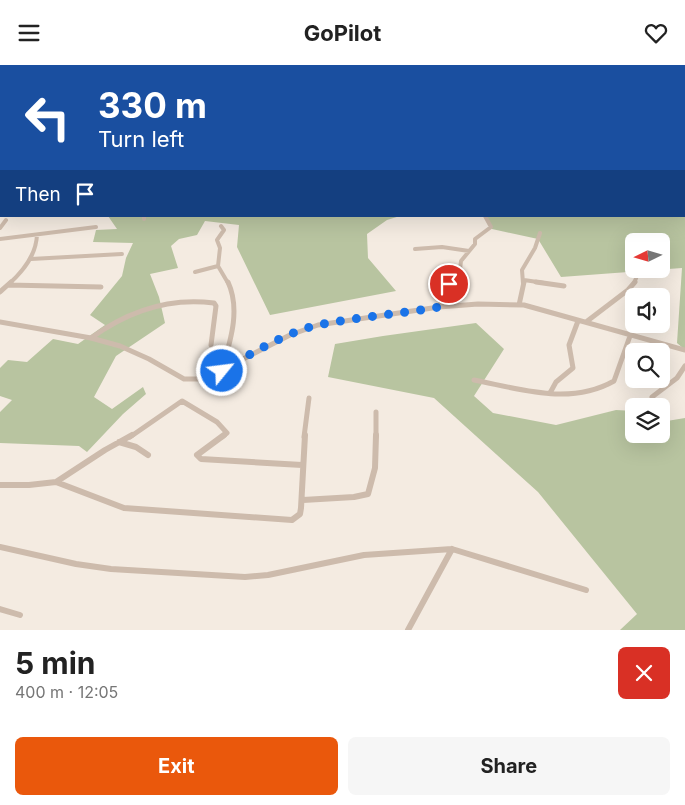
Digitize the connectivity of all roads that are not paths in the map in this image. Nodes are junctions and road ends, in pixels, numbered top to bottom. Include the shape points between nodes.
1 (486, 217) edge
2 (6, 220) dead end
3 (220, 226) dead end
4 (96, 227) dead end
5 (0, 228) edge
6 (540, 233) dead end
7 (37, 235) junction
8 (0, 239) edge
9 (415, 249) dead end
10 (469, 251) junction
11 (122, 254) dead end
12 (31, 259) junction
13 (218, 266) junction
14 (195, 272) dead end
15 (637, 278) edge
16 (524, 279) junction
17 (8, 285) junction
18 (564, 286) dead end
19 (101, 287) dead end
20 (0, 292) edge
21 (519, 305) junction
22 (439, 307) junction
23 (578, 321) junction
24 (0, 322) edge
25 (586, 322) junction
26 (630, 336) junction
27 (91, 338) junction
28 (211, 345) dead end
29 (685, 350) edge
30 (685, 366) edge
31 (222, 371) junction
32 (474, 380) dead end
33 (550, 393) junction
34 (652, 397) dead end
35 (309, 398) dead end
36 (376, 412) dead end
37 (119, 442) junction
38 (148, 455) dead end
39 (302, 465) junction
40 (56, 481) junction
41 (0, 485) edge
42 (303, 501) junction
43 (0, 547) edge
44 (452, 549) junction
45 (586, 590) dead end
46 (0, 609) edge
47 (20, 615) dead end
48 (408, 630) edge

1 - 10 street via 491,227 477,237
2 - 5 street
3 - 13 street via 224,230 217,241 220,248
4 - 7 street
6 - 16 street via 522,270
7 - 8 street
7 - 12 street via 38,242
9 - 10 street via 442,247
10 - 22 street via 461,261 459,278 447,286 447,294
11 - 12 street
12 - 17 street
13 - 14 street
13 - 31 street via 229,284 234,326
15 - 25 street via 629,290
16 - 18 street
16 - 21 street
17 - 19 street
17 - 20 street
21 - 22 street
21 - 23 street
22 - 31 street via 318,325 290,335
23 - 25 street
23 - 33 street via 569,345 573,368 556,382
24 - 27 street
25 - 26 street
26 - 29 street
26 - 33 street via 612,383 576,395
27 - 28 street via 113,322 150,308 170,302 195,301 211,302 216,306
27 - 31 street via 120,346 184,379 200,380
30 - 34 street via 678,378
32 - 33 street
35 - 39 street
36 - 42 street via 375,467 368,494
37 - 38 street
37 - 39 street via 179,402 184,402 227,433 197,455 201,459
37 - 40 street
39 - 42 street
40 - 41 street
40 - 42 street via 124,508 166,512 292,520 300,514
43 - 44 street via 111,569 245,577 364,555
44 - 45 street
44 - 48 street
46 - 47 street

